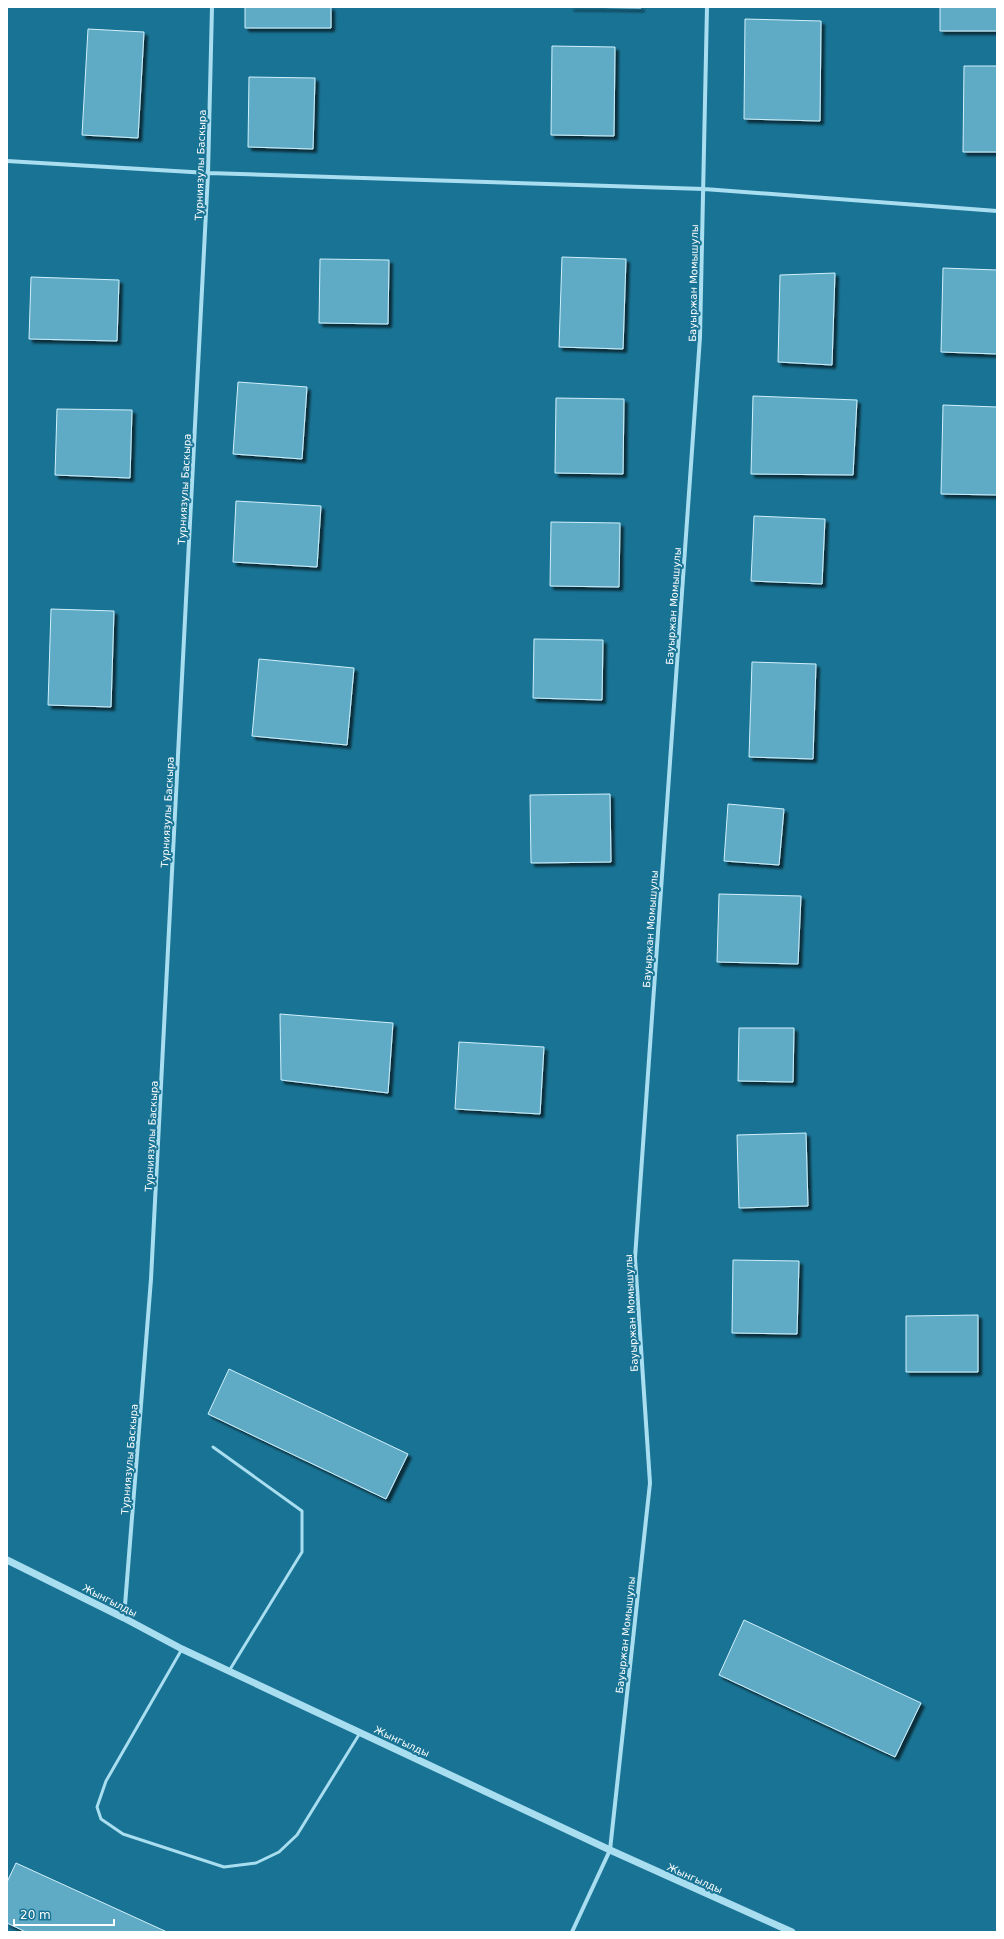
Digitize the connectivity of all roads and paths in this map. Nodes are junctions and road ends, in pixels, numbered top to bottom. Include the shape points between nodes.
1 (212, 7) edge
2 (708, 7) edge
3 (7, 160) edge
4 (208, 172) junction
5 (704, 189) junction
6 (997, 211) edge
7 (213, 1447) dead end
8 (7, 1560) edge
9 (124, 1618) junction
10 (182, 1649) junction
11 (229, 1671) junction
12 (360, 1732) junction
13 (610, 1850) junction
14 (572, 1932) edge
15 (792, 1932) edge

1 - 4 street, Турниязулы Баскыра
2 - 5 street, Бауыржан Момышулы
3 - 4 street
4 - 5 street
4 - 9 street, Турниязулы Баскыра via 152,1278
5 - 6 street
5 - 13 street, Бауыржан Момышулы via 700,345 635,1258 650,1483
7 - 11 lane via 302,1511 302,1552
8 - 9 street, Жынгылды
9 - 10 street, Жынгылды
10 - 11 street, Жынгылды
10 - 12 lane via 106,1781 97,1807 102,1819 123,1834 224,1867 256,1863 279,1852 297,1835
11 - 12 street, Жынгылды
12 - 13 street, Жынгылды
13 - 14 street, Бауыржан Момышулы
13 - 15 street, Жынгылды

